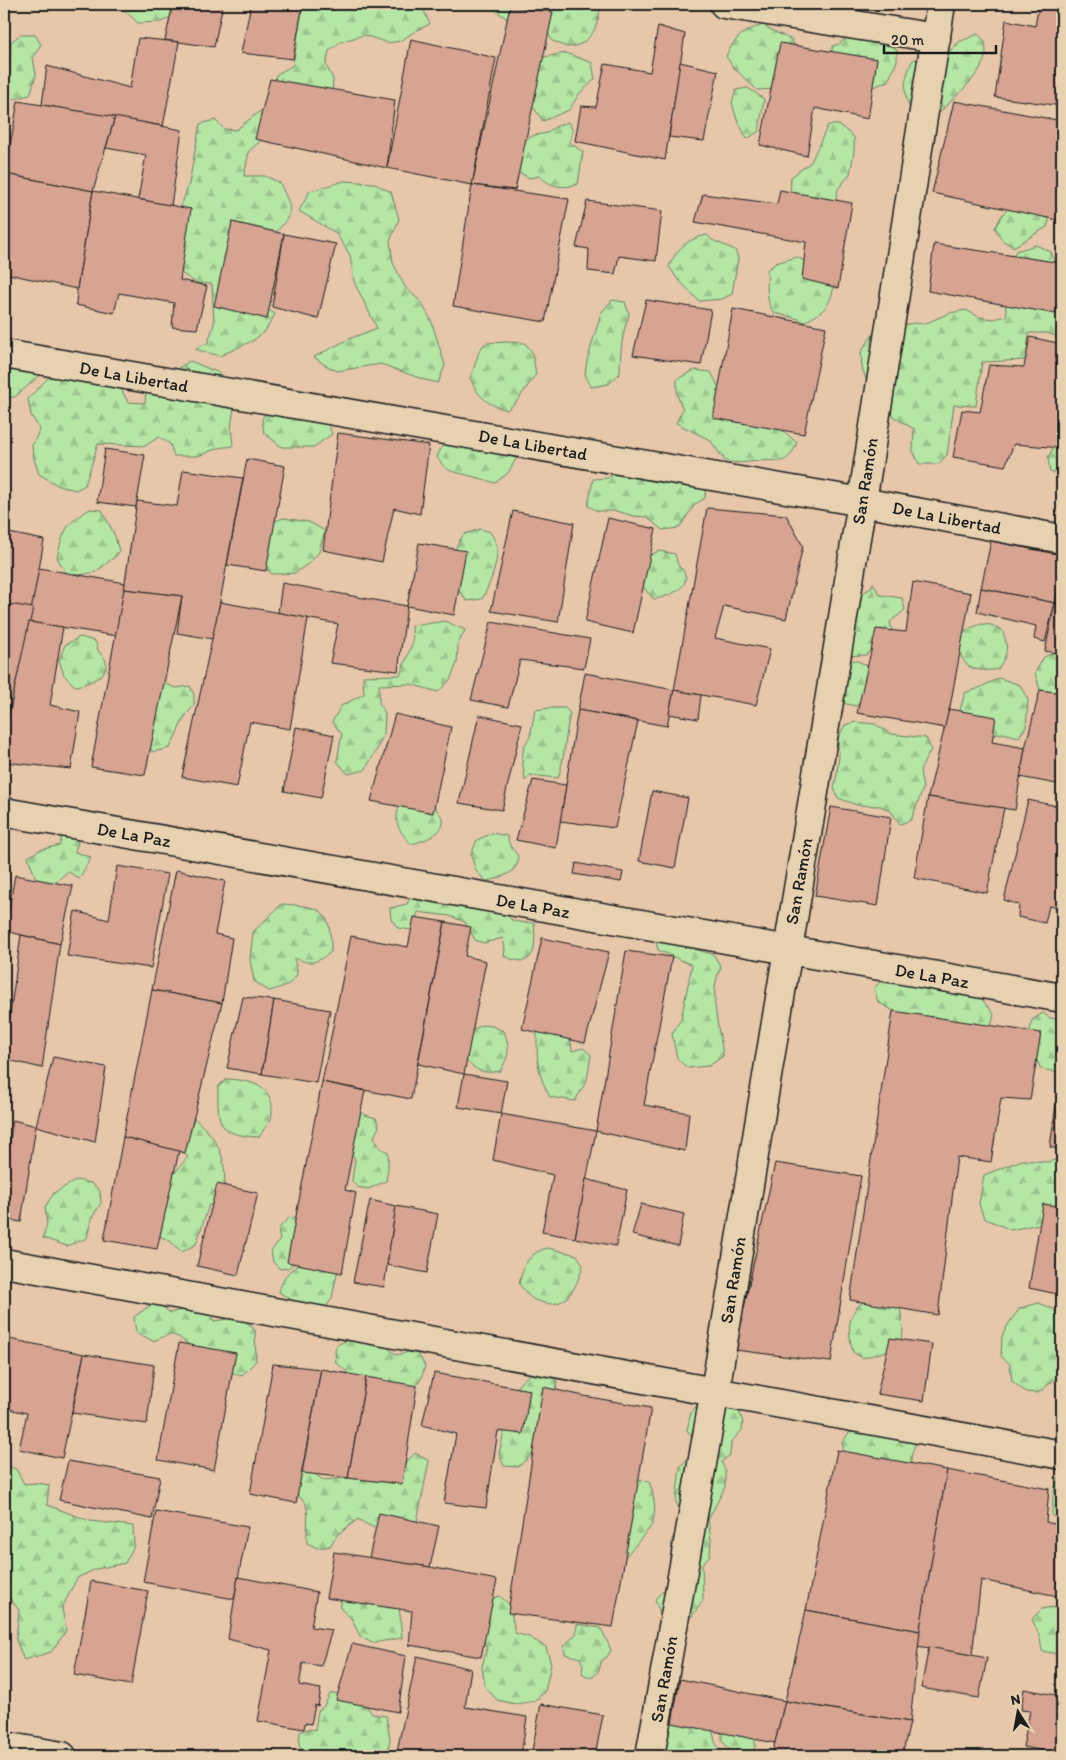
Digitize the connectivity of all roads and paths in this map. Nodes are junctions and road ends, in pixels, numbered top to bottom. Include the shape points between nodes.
1 (724, 4) edge
2 (941, 4) edge
3 (936, 38) junction
4 (4, 354) edge
5 (862, 502) junction
6 (1062, 539) edge
7 (4, 812) edge
8 (787, 951) junction
9 (1062, 998) edge
10 (4, 1263) edge
11 (715, 1391) junction
12 (1062, 1455) edge
13 (4, 1746) edge
14 (62, 1756) edge
15 (650, 1756) edge

1 - 3 street
2 - 3 street, San Ramón
3 - 5 street, San Ramón
4 - 5 street, De La Libertad
5 - 6 street, De La Libertad
5 - 8 street, San Ramón
7 - 8 street, De La Paz
8 - 9 street, De La Paz
8 - 11 street, San Ramón
10 - 11 street
11 - 12 street
11 - 15 street, San Ramón
13 - 14 street

